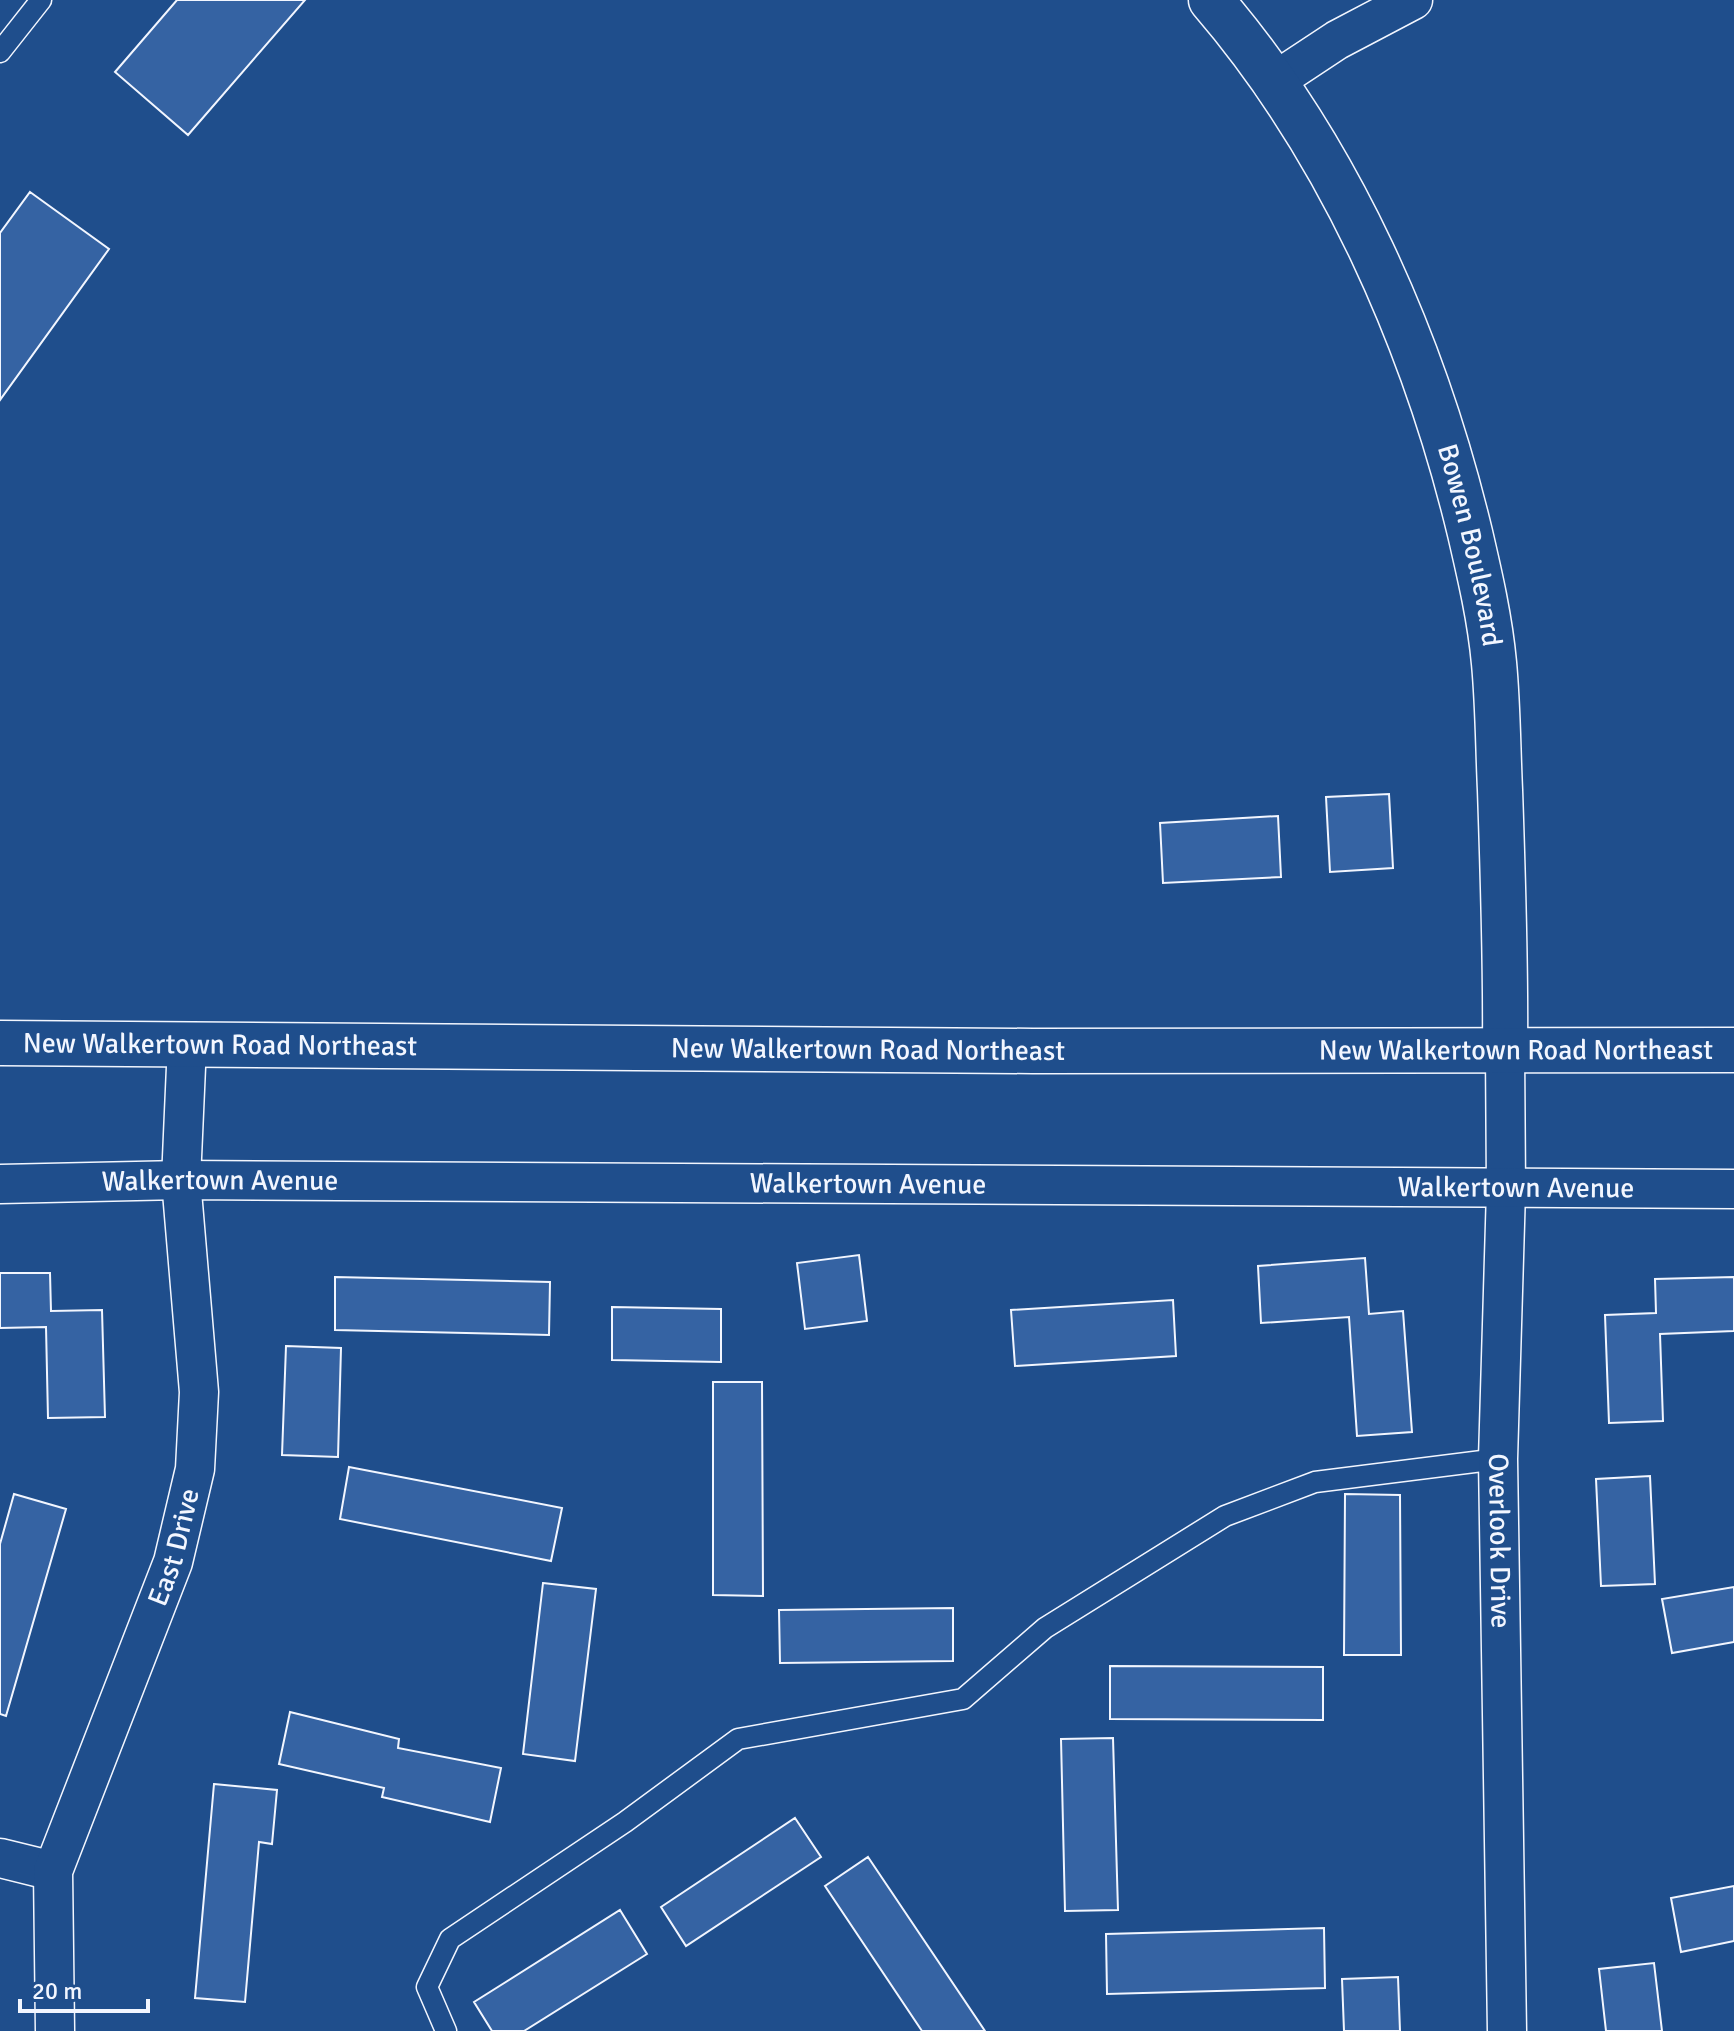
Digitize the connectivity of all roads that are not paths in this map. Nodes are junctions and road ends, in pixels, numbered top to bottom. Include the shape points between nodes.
1 (41, 0) edge
2 (1211, 0) edge
3 (1413, 0) edge
4 (0, 52) edge
5 (1272, 83) junction
6 (0, 1043) edge
7 (187, 1044) junction
8 (1505, 1049) junction
9 (1734, 1050) edge
10 (181, 1180) junction
11 (0, 1184) edge
12 (1734, 1189) edge
13 (1506, 1190) junction
14 (1498, 1459) junction
15 (0, 1858) edge
16 (53, 1871) junction
17 (55, 2031) edge
18 (446, 2031) edge
19 (1507, 2031) edge

1 - 4 lane
2 - 5 main road, Bowen Boulevard
3 - 5 street via 1337,40
5 - 8 main road, Bowen Boulevard via 1354,217 1405,328 1438,413 1486,600 1494,664 1505,923
6 - 7 main road, New Walkertown Road Northeast
7 - 8 main road, New Walkertown Road Northeast
7 - 10 street, East Drive
8 - 9 main road, New Walkertown Road Northeast
8 - 13 street, Overlook Drive
10 - 11 street, Walkertown Avenue
10 - 13 street, Walkertown Avenue
10 - 16 street, East Drive via 199,1392 195,1469 173,1562
12 - 13 street, Walkertown Avenue
13 - 14 street, Overlook Drive
14 - 18 lane via 1315,1482 1225,1516 1045,1628 963,1699 738,1739 450,1939 427,1987
14 - 19 street, Overlook Drive
15 - 16 street
16 - 17 street, East Drive

